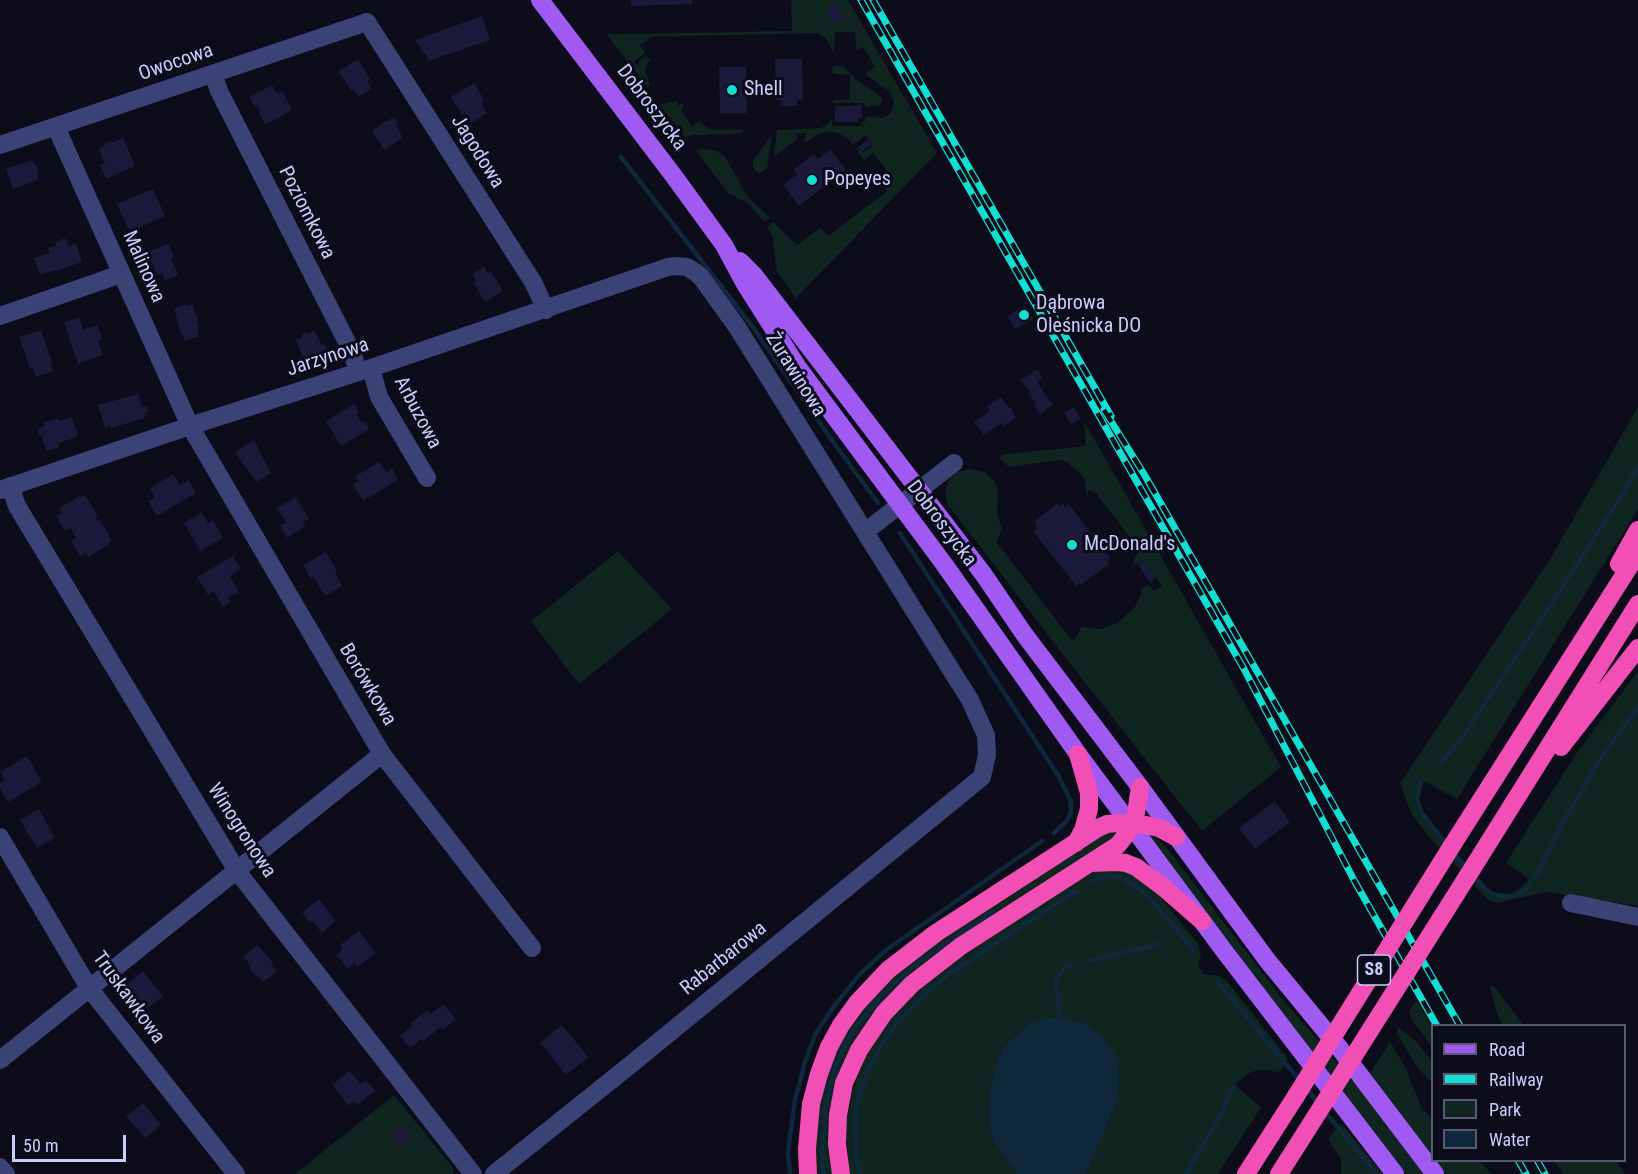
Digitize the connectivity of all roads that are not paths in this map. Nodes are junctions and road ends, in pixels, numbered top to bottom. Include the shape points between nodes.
1 (540, 0) edge
2 (366, 22) joint
3 (213, 74) junction
4 (56, 127) junction
5 (0, 146) edge
6 (724, 245) junction
7 (668, 267) joint
8 (122, 274) junction
9 (546, 309) junction
10 (0, 316) edge
11 (364, 370) junction
12 (190, 426) junction
13 (954, 464) dead end
14 (427, 478) dead end
15 (5, 488) edge
16 (918, 491) junction
17 (899, 506) junction
18 (1638, 530) edge
19 (866, 531) junction
20 (1638, 553) edge
21 (1638, 604) edge
22 (1638, 648) edge
23 (1561, 674) junction
24 (382, 754) junction
25 (1078, 754) junction
26 (982, 777) joint
27 (1140, 787) junction
28 (1504, 819) junction
29 (1131, 825) junction
30 (0, 837) edge
31 (1176, 837) junction
32 (1076, 843) junction
33 (1091, 863) junction
34 (237, 871) junction
35 (1571, 903) dead end
36 (1638, 917) edge
37 (1202, 921) junction
38 (532, 948) dead end
39 (89, 988) junction
40 (0, 1060) edge
41 (0, 1167) edge
42 (6, 1174) edge
43 (236, 1174) edge
44 (473, 1174) edge
45 (494, 1174) edge
46 (808, 1174) edge
47 (841, 1174) edge
48 (1246, 1174) edge
49 (1279, 1174) edge
50 (1395, 1174) edge
51 (1435, 1174) edge

1 - 6 main road, Dobroszycka
2 - 3 street, Owocowa
2 - 9 street, Jagodowa via 533,282
3 - 4 street, Owocowa
3 - 11 street, Poziomkowa
4 - 5 street, Owocowa
4 - 8 street, Malinowa
6 - 16 main road, Dobroszycka via 754,275
6 - 17 main road, Dobroszycka via 797,366
7 - 9 street, Jarzynowa
7 - 19 street, Żurawinowa via 687,267 701,277
8 - 10 street
8 - 12 street, Malinowa
9 - 11 street, Jarzynowa
11 - 12 street, Jarzynowa
11 - 14 street, Arbuzowa
12 - 15 street, Jarzynowa
12 - 24 street, Borówkowa
13 - 16 street, Dobroszycka
15 - 34 street, Winogronowa
16 - 17 street
16 - 27 main road, Dobroszycka
17 - 19 street
17 - 25 main road, Dobroszycka
18 - 23 highway
19 - 26 street, Żurawinowa via 970,700 986,735
20 - 23 highway, S8
21 - 28 highway, S8
22 - 28 highway
23 - 48 highway, S8, bridge
24 - 34 street
24 - 38 street, Borówkowa
25 - 29 main road, Dobroszycka
25 - 32 highway via 1089,809
26 - 45 street, Rabarbarowa
27 - 29 highway
27 - 31 main road, Dobroszycka
28 - 49 highway, S8, bridge
29 - 31 highway via 1159,828
29 - 32 highway via 1107,824
29 - 33 highway via 1122,841
29 - 37 main road, Dobroszycka
30 - 39 street, Truskawkowa
31 - 51 main road, Dobroszycka
32 - 46 highway via 936,933 888,970 857,1003 833,1040 819,1074 811,1104
33 - 37 highway via 1117,862 1136,867
33 - 47 highway via 961,945 884,1013 859,1050 844,1083 837,1144
34 - 39 street
34 - 44 street, Winogronowa
35 - 36 street
37 - 50 main road, Dobroszycka
39 - 40 street
39 - 43 street, Truskawkowa
41 - 42 street

